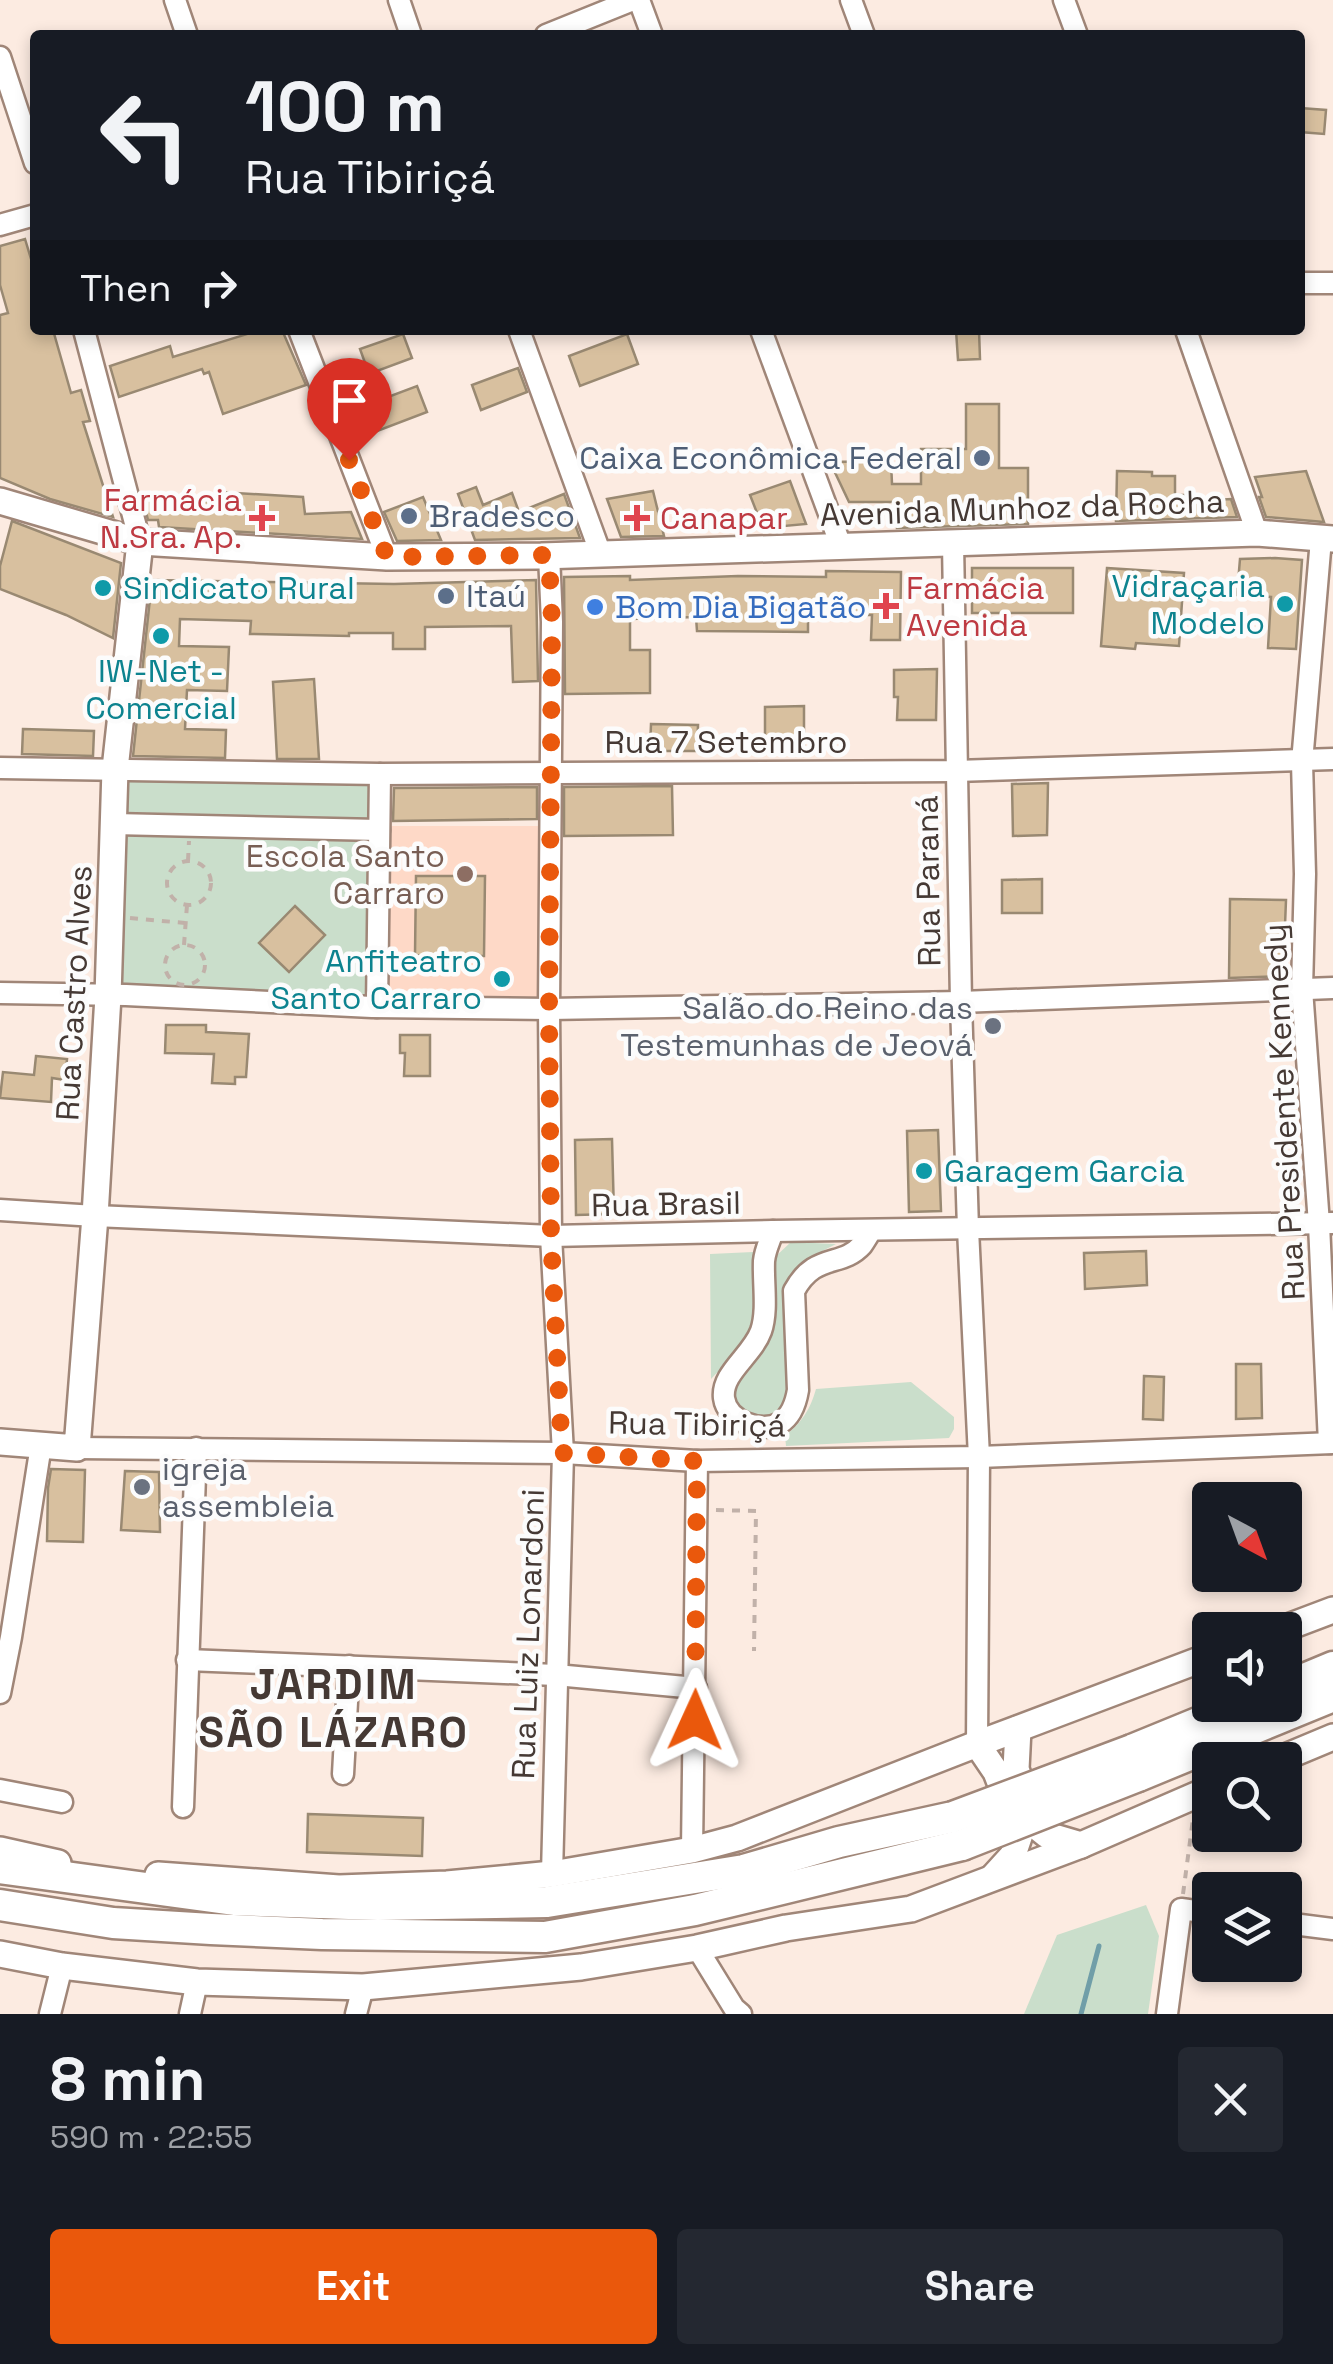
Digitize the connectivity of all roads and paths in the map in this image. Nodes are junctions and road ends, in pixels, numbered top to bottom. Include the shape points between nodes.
1 (175, 0) edge
2 (398, 0) edge
3 (636, 0) edge
4 (851, 0) edge
5 (1064, 0) edge
6 (185, 30) edge
7 (410, 30) edge
8 (559, 30) edge
9 (650, 30) edge
10 (862, 30) edge
11 (1075, 30) edge
12 (0, 57) edge
13 (30, 148) edge
14 (30, 216) edge
15 (0, 225) edge
16 (1305, 283) edge
17 (1333, 283) edge
18 (85, 335) edge
19 (301, 335) edge
20 (521, 335) edge
21 (763, 335) edge
22 (1188, 335) edge
23 (0, 501) edge
24 (1257, 533) junction
25 (1327, 539) edge
26 (140, 542) junction
27 (953, 544) junction
28 (841, 546) junction
29 (600, 552) junction
30 (549, 555) junction
31 (387, 557) junction
32 (1333, 759) edge
33 (1302, 762) junction
34 (0, 768) edge
35 (115, 769) junction
36 (956, 770) junction
37 (552, 773) junction
38 (380, 774) junction
39 (114, 824) junction
40 (379, 830) junction
41 (186, 905) junction
42 (111, 916) junction
43 (185, 923) junction
44 (184, 945) junction
45 (1333, 988) edge
46 (1302, 989) junction
47 (0, 993) edge
48 (108, 996) junction
49 (961, 1002) junction
50 (377, 1008) junction
51 (549, 1009) junction
52 (0, 1210) edge
53 (95, 1216) junction
54 (1326, 1223) edge
55 (968, 1229) junction
56 (773, 1231) junction
57 (871, 1231) junction
58 (551, 1236) junction
59 (0, 1442) edge
60 (1331, 1443) edge
61 (40, 1444) junction
62 (77, 1448) junction
63 (196, 1448) junction
64 (562, 1453) junction
65 (979, 1457) junction
66 (697, 1461) junction
67 (696, 1510) junction
68 (1333, 1610) edge
69 (1302, 1622) edge
70 (6, 1633) edge
71 (754, 1651) dead end
72 (187, 1660) junction
73 (1192, 1663) edge
74 (349, 1666) junction
75 (1333, 1668) edge
76 (556, 1675) junction
77 (1302, 1680) edge
78 (696, 1688) junction
79 (0, 1692) edge
80 (1333, 1696) edge
81 (1211, 1722) edge
82 (1018, 1729) junction
83 (1333, 1737) edge
84 (977, 1744) junction
85 (1302, 1750) edge
86 (1135, 1763) junction
87 (343, 1774) dead end
88 (0, 1790) edge
89 (1192, 1797) edge
90 (62, 1802) dead end
91 (182, 1807) dead end
92 (958, 1831) junction
93 (1082, 1844) junction
94 (0, 1850) edge
95 (692, 1850) junction
96 (1192, 1851) edge
97 (0, 1868) edge
98 (552, 1874) junction
99 (990, 1880) junction
100 (0, 1905) edge
101 (1181, 1910) junction
102 (1192, 1911) edge
103 (1302, 1925) edge
104 (1333, 1930) edge
105 (697, 1948) junction
106 (0, 1954) edge
107 (62, 1966) junction
108 (197, 1982) junction
109 (363, 1986) junction
110 (722, 1989) junction
111 (50, 2014) edge
112 (190, 2014) edge
113 (356, 2014) edge
114 (722, 2014) edge
115 (741, 2014) edge
116 (1167, 2014) edge

1 - 6 street
2 - 7 street
3 - 8 street
3 - 9 street
4 - 10 street
5 - 11 street
12 - 13 street
14 - 15 street
16 - 17 street
18 - 26 street
19 - 31 street
20 - 29 street
21 - 28 street
22 - 24 street
23 - 26 main road, Avenida Munhoz da Rocha
24 - 25 main road, Avenida Munhoz da Rocha
24 - 27 main road, Avenida Munhoz da Rocha
25 - 33 street, Rua Presidente Kennedy
26 - 31 main road, Avenida Munhoz da Rocha
26 - 35 main road, Rua Castro Alves
27 - 28 main road, Avenida Munhoz da Rocha
27 - 36 street, Rua Paraná
28 - 29 main road, Avenida Munhoz da Rocha
29 - 30 main road, Avenida Munhoz da Rocha
30 - 31 main road, Avenida Munhoz da Rocha
30 - 37 street, Rua Luiz Lonardoni
32 - 33 street, Rua 7 Setembro
33 - 36 street, Rua 7 Setembro
33 - 46 street, Rua Presidente Kennedy
34 - 35 street, Rua 7 Setembro
35 - 38 street, Rua 7 Setembro
35 - 39 main road, Rua Castro Alves
36 - 37 street, Rua 7 Setembro
36 - 49 street, Rua Paraná
37 - 38 street, Rua 7 Setembro
37 - 51 street, Rua Luiz Lonardoni
38 - 40 street
39 - 40 street
39 - 42 main road, Rua Castro Alves
40 - 50 street
41 - 41 path via 204,900 212,886 208,872 194,862 176,866 168,881 171,896
41 - 43 path
42 - 43 path
42 - 48 main road, Rua Castro Alves
43 - 44 path
44 - 44 path via 170,952 164,966 170,980 184,986 200,978 205,966 200,952
45 - 46 street
46 - 49 street
46 - 54 street, Rua Presidente Kennedy
47 - 48 street
48 - 50 street
48 - 53 main road, Rua Castro Alves
49 - 51 street
49 - 55 street, Rua Paraná
50 - 51 street
51 - 58 street, Rua Luiz Lonardoni
52 - 53 street, Rua Brasil
53 - 58 street, Rua Brasil
53 - 62 main road, Rua Castro Alves
54 - 55 street, Rua Brasil
54 - 60 street, Rua Presidente Kennedy
55 - 57 street, Rua Brasil
55 - 65 street, Rua Paraná
56 - 57 street, Rua Brasil
56 - 57 street via 764,1255 762,1328 723,1394 729,1412 765,1427 778,1425 796,1404 794,1292 801,1278 852,1253
56 - 58 street, Rua Brasil
58 - 64 street, Rua Luiz Lonardoni
59 - 61 main road, Rua Tibiriçá
60 - 65 street, Rua Tibiriçá
61 - 62 main road, Rua Tibiriçá
61 - 70 street
62 - 63 street, Rua Tibiriçá
63 - 64 street, Rua Tibiriçá
63 - 72 street
64 - 66 street, Rua Tibiriçá
64 - 76 street, Rua Luiz Lonardoni
65 - 66 street, Rua Tibiriçá
65 - 84 street, Rua Paraná
66 - 67 street
67 - 71 path via 756,1510
67 - 78 street
68 - 69 main road
70 - 79 street
72 - 74 street
72 - 91 street
73 - 82 main road
74 - 76 street
74 - 87 street
75 - 77 highway
76 - 78 street
76 - 98 street, Rua Luiz Lonardoni
78 - 95 street
80 - 86 highway
81 - 86 highway
82 - 84 main road
82 - 93 main road via 1016,1769 1037,1826 1047,1836
83 - 85 main road
84 - 95 main road
84 - 99 main road via 996,1772 1020,1834 1013,1856
86 - 92 highway, bridge
88 - 90 street
89 - 93 main road
92 - 97 highway via 840,1842 744,1870 547,1902 234,1900
92 - 100 highway via 695,1910 545,1937 211,1930
93 - 99 main road
94 - 98 main road via 182,1878 339,1888
95 - 98 main road
96 - 101 path
99 - 105 main road via 911,1909
101 - 102 street
101 - 116 street
103 - 104 street
105 - 109 main road via 580,1967
105 - 110 street
106 - 107 main road
107 - 108 main road
107 - 111 street
108 - 109 main road
108 - 112 street
109 - 113 street
110 - 114 street
110 - 115 street

